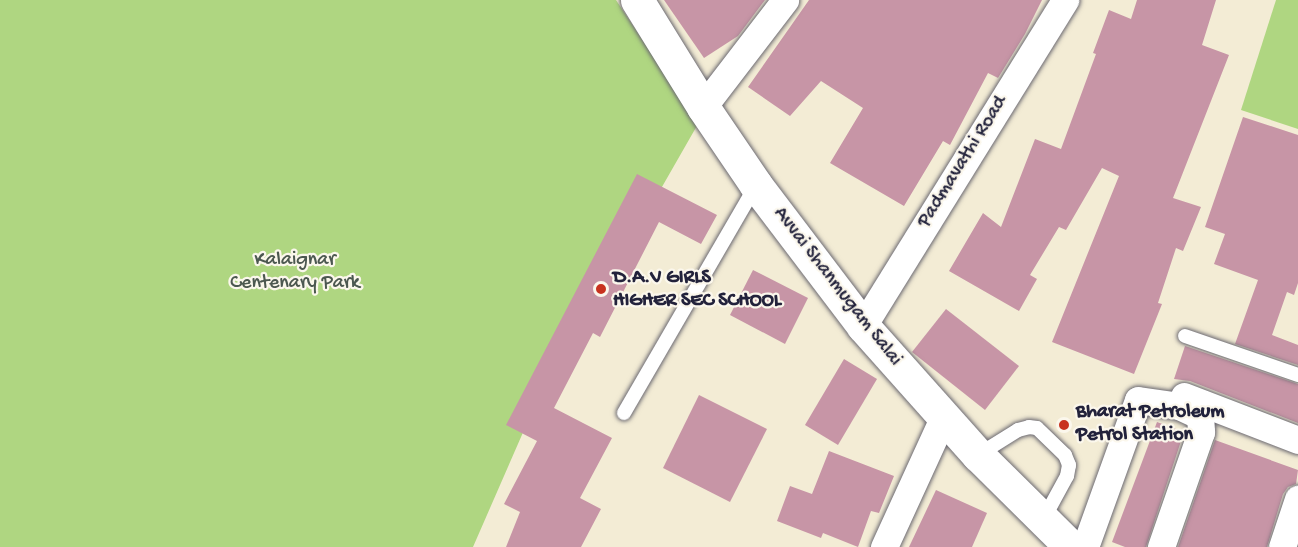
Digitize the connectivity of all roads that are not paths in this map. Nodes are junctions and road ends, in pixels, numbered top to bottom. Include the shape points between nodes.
1 (637, 0) edge
2 (785, 0) edge
3 (1065, 0) edge
4 (703, 107) junction
5 (756, 185) junction
6 (863, 326) junction
7 (1185, 336) dead end
8 (1298, 375) edge
9 (1160, 387) dead end
10 (624, 413) dead end
11 (943, 418) junction
12 (1298, 440) edge
13 (978, 455) junction
14 (1298, 499) edge
15 (1043, 519) junction
16 (884, 547) edge
17 (1071, 547) edge
18 (1085, 547) edge
19 (1161, 547) edge
20 (1282, 547) edge

1 - 4 street, Avvai Shanmugam Salai
2 - 4 street
3 - 6 street, Padmavathi Road
4 - 5 street, Avvai Shanmugam Salai
5 - 6 street, Avvai Shanmugam Salai
5 - 10 lane
6 - 11 street, Avvai Shanmugam Salai
7 - 8 lane
9 - 12 street
11 - 13 street, Avvai Shanmugam Salai
11 - 16 street
13 - 15 street, Avvai Shanmugam Salai
13 - 15 lane via 1029,427 1037,428 1065,455 1069,465 1067,476
14 - 20 street
15 - 17 street, Avvai Shanmugam Salai
18 - 19 street via 1138,400 1179,406 1200,416 1201,432

